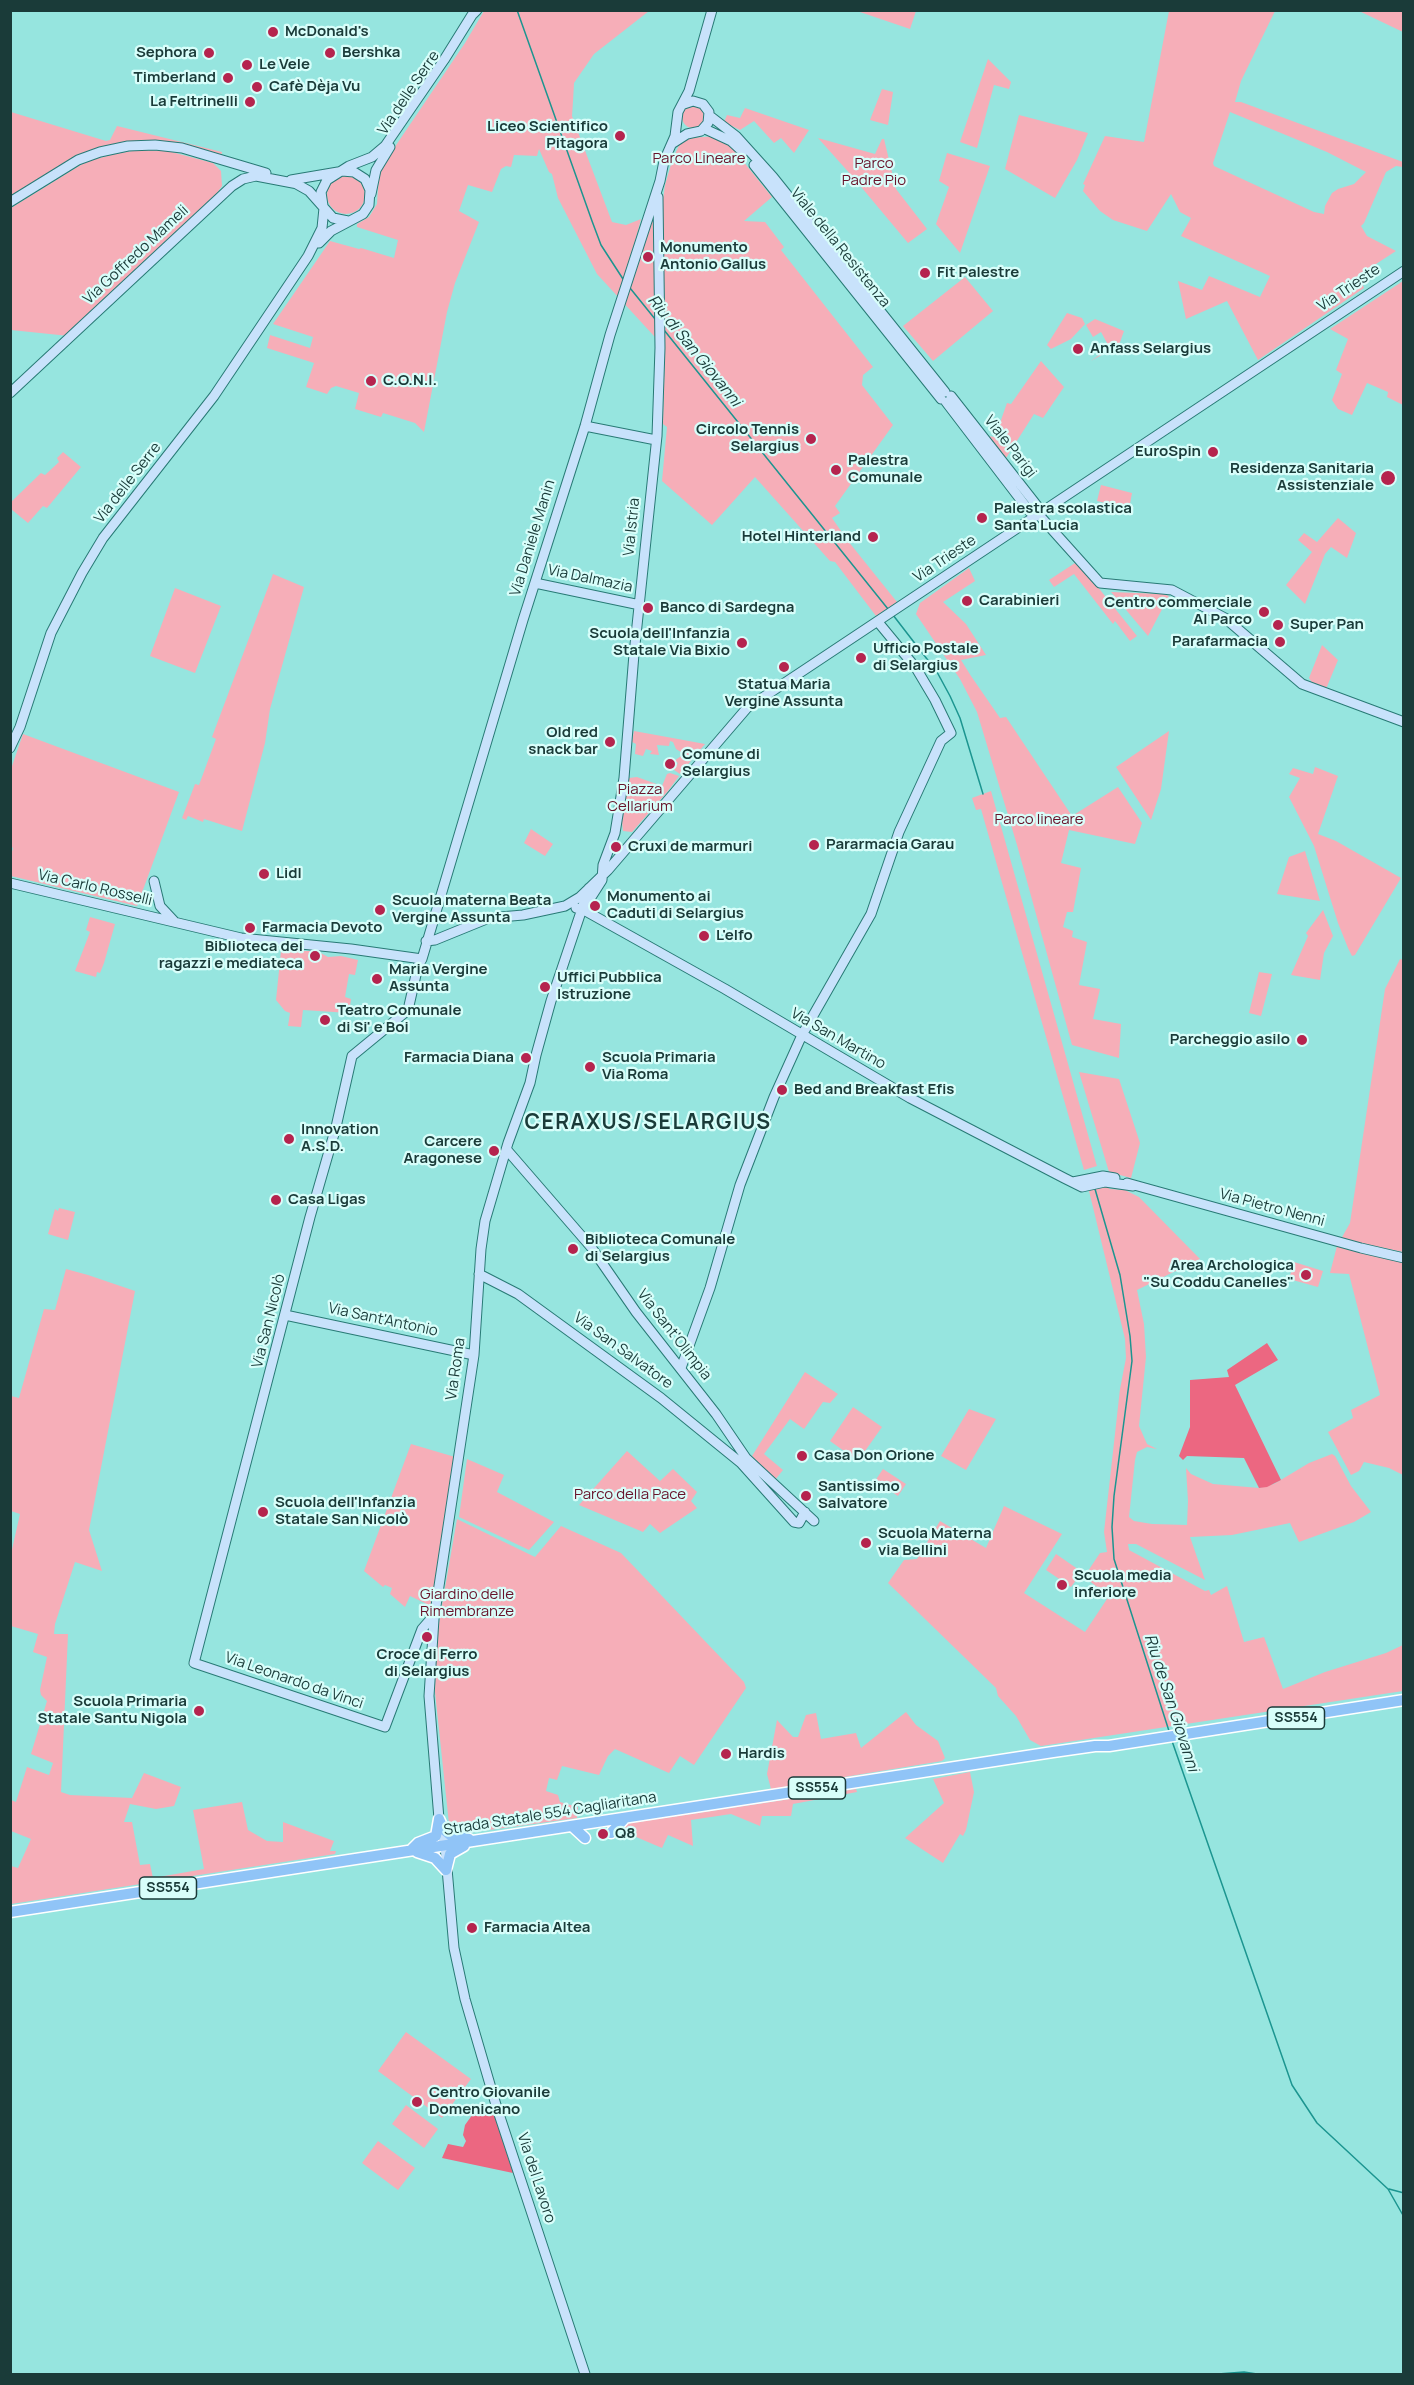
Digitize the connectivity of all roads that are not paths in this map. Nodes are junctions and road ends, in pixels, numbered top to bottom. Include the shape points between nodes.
1 (477, 10) edge
2 (712, 10) edge
3 (691, 83) junction
4 (699, 102) junction
5 (684, 104) junction
6 (710, 116) junction
7 (678, 122) junction
8 (705, 129) junction
9 (690, 133) junction
10 (671, 144) junction
11 (340, 172) junction
12 (660, 181) junction
13 (294, 182) junction
14 (371, 195) junction
15 (10, 202) edge
16 (321, 204) junction
17 (348, 221) junction
18 (308, 256) junction
19 (1404, 271) edge
20 (10, 393) edge
21 (946, 397) junction
22 (585, 426) junction
23 (656, 440) junction
24 (1039, 515) junction
25 (535, 583) junction
26 (640, 605) junction
27 (880, 620) junction
28 (1404, 722) edge
29 (10, 748) edge
30 (614, 833) junction
31 (634, 838) junction
32 (627, 846) junction
33 (602, 874) junction
34 (154, 881) dead end
35 (10, 884) edge
36 (589, 888) junction
37 (565, 906) junction
38 (582, 909) junction
39 (174, 923) junction
40 (426, 941) junction
41 (422, 959) junction
42 (408, 1010) joint
43 (802, 1035) junction
44 (507, 1150) junction
45 (1082, 1183) joint
46 (1404, 1258) edge
47 (479, 1274) junction
48 (285, 1315) junction
49 (474, 1355) junction
50 (681, 1368) junction
51 (744, 1461) junction
52 (431, 1620) junction
53 (430, 1660) junction
54 (411, 1662) junction
55 (194, 1663) joint
56 (1404, 1695) edge
57 (1404, 1701) edge
58 (1189, 1731) junction
59 (625, 1818) junction
60 (439, 1819) junction
61 (572, 1826) junction
62 (611, 1833) dead end
63 (585, 1838) dead end
64 (481, 1840) junction
65 (445, 1846) junction
66 (411, 1851) junction
67 (446, 1870) junction
68 (10, 1912) edge
69 (585, 2374) edge

1 - 11 street, Via delle Serre via 379,152
1 - 14 street, Via delle Serre via 449,61 381,160
2 - 3 street
3 - 4 street
3 - 5 street
4 - 5 street
4 - 6 street
5 - 7 street via 678,112
6 - 8 street
6 - 21 street, Viale della Resistenza via 736,136 765,169
7 - 9 street
7 - 10 street, Via Daniele Manin
8 - 9 street
8 - 21 street, Viale della Resistenza via 732,141 751,161
9 - 10 street
10 - 12 street, Via Daniele Manin
11 - 13 street
11 - 14 street via 362,176
11 - 16 street via 324,184
12 - 22 street, Via Daniele Manin
12 - 23 street, Via Istria
13 - 15 street via 182,148 143,144 78,160
13 - 16 street
13 - 20 street, Via Goffredo Mameli via 256,176 237,182
14 - 17 street via 363,214
16 - 17 street via 333,218
16 - 18 street via 322,228
17 - 18 street via 325,236
18 - 29 street, Via delle Serre via 214,396 103,538 51,633
19 - 24 street, Via Trieste
21 - 24 street, Viale Parigi via 1038,507
22 - 23 street
22 - 25 street, Via Daniele Manin
23 - 26 street, Via Istria
24 - 27 street, Via Trieste
24 - 28 street, Viale Parigi via 1100,583 1172,590 1225,618 1302,684
25 - 26 street, Via Dalmazia
25 - 40 street, Via Daniele Manin
26 - 30 street, Via Istria via 624,778
27 - 31 street, Via Trieste via 747,708
27 - 43 street via 935,700 951,734 941,741 899,832 871,914
30 - 31 street
30 - 32 street
30 - 33 street, Via Istria
31 - 32 street, Via Trieste
32 - 33 street, Via Trieste
33 - 36 street
33 - 38 street
34 - 39 street via 160,906
35 - 39 street, Via Carlo Rosselli
36 - 37 street
36 - 38 street
37 - 38 street, Via San Martino
37 - 40 street via 489,918
38 - 43 street, Via San Martino
38 - 44 street, Via Roma
39 - 41 street, Via Carlo Rosselli via 241,938
40 - 41 street, Via Daniele Manin
41 - 42 street, Via Daniele Manin
42 - 48 street, Via San Nicolò via 352,1056
43 - 45 street, Via San Martino via 910,1098
43 - 50 street via 740,1185 709,1291
44 - 47 street, Via Roma via 485,1221
44 - 50 street, Via Sant'Olimpia via 591,1247
45 - 46 street, Via Pietro Nenni via 1103,1179
47 - 49 street, Via Roma
47 - 51 street, Via San Salvatore via 518,1294 604,1354
48 - 49 street, Via Sant'Antonio
48 - 55 street, Via San Nicolò
49 - 52 street, Via Roma
50 - 51 street, Via Sant'Olimpia
51 - 51 street via 794,1522 799,1523 805,1512
52 - 53 street, Via Roma
52 - 54 street via 422,1629
53 - 54 street via 420,1658
53 - 60 street, Via Roma via 429,1696
54 - 55 street, Via Leonardo da Vinci via 385,1727
56 - 58 main road, Strada Statale 554 Cagliaritana / SS554
57 - 58 main road, Strada Statale 554 Cagliaritana / SS554
58 - 59 main road, Strada Statale 554 Cagliaritana / SS554 via 1109,1740 1095,1746
59 - 61 main road, Strada Statale 554 Cagliaritana / SS554
59 - 62 main road
60 - 64 main road via 450,1835
60 - 65 street, Via Roma
60 - 66 main road via 436,1836 418,1843
61 - 63 main road
61 - 64 main road, Strada Statale 554 Cagliaritana / SS554
64 - 65 main road, Strada Statale 554 Cagliaritana / SS554
64 - 67 main road via 450,1854
65 - 66 main road, Strada Statale 554 Cagliaritana / SS554
65 - 67 street, Via del Lavoro
66 - 67 main road via 435,1858
66 - 68 main road, Strada Statale 554 Cagliaritana / SS554
67 - 69 street, Via del Lavoro via 454,1948 466,2001 496,2105

